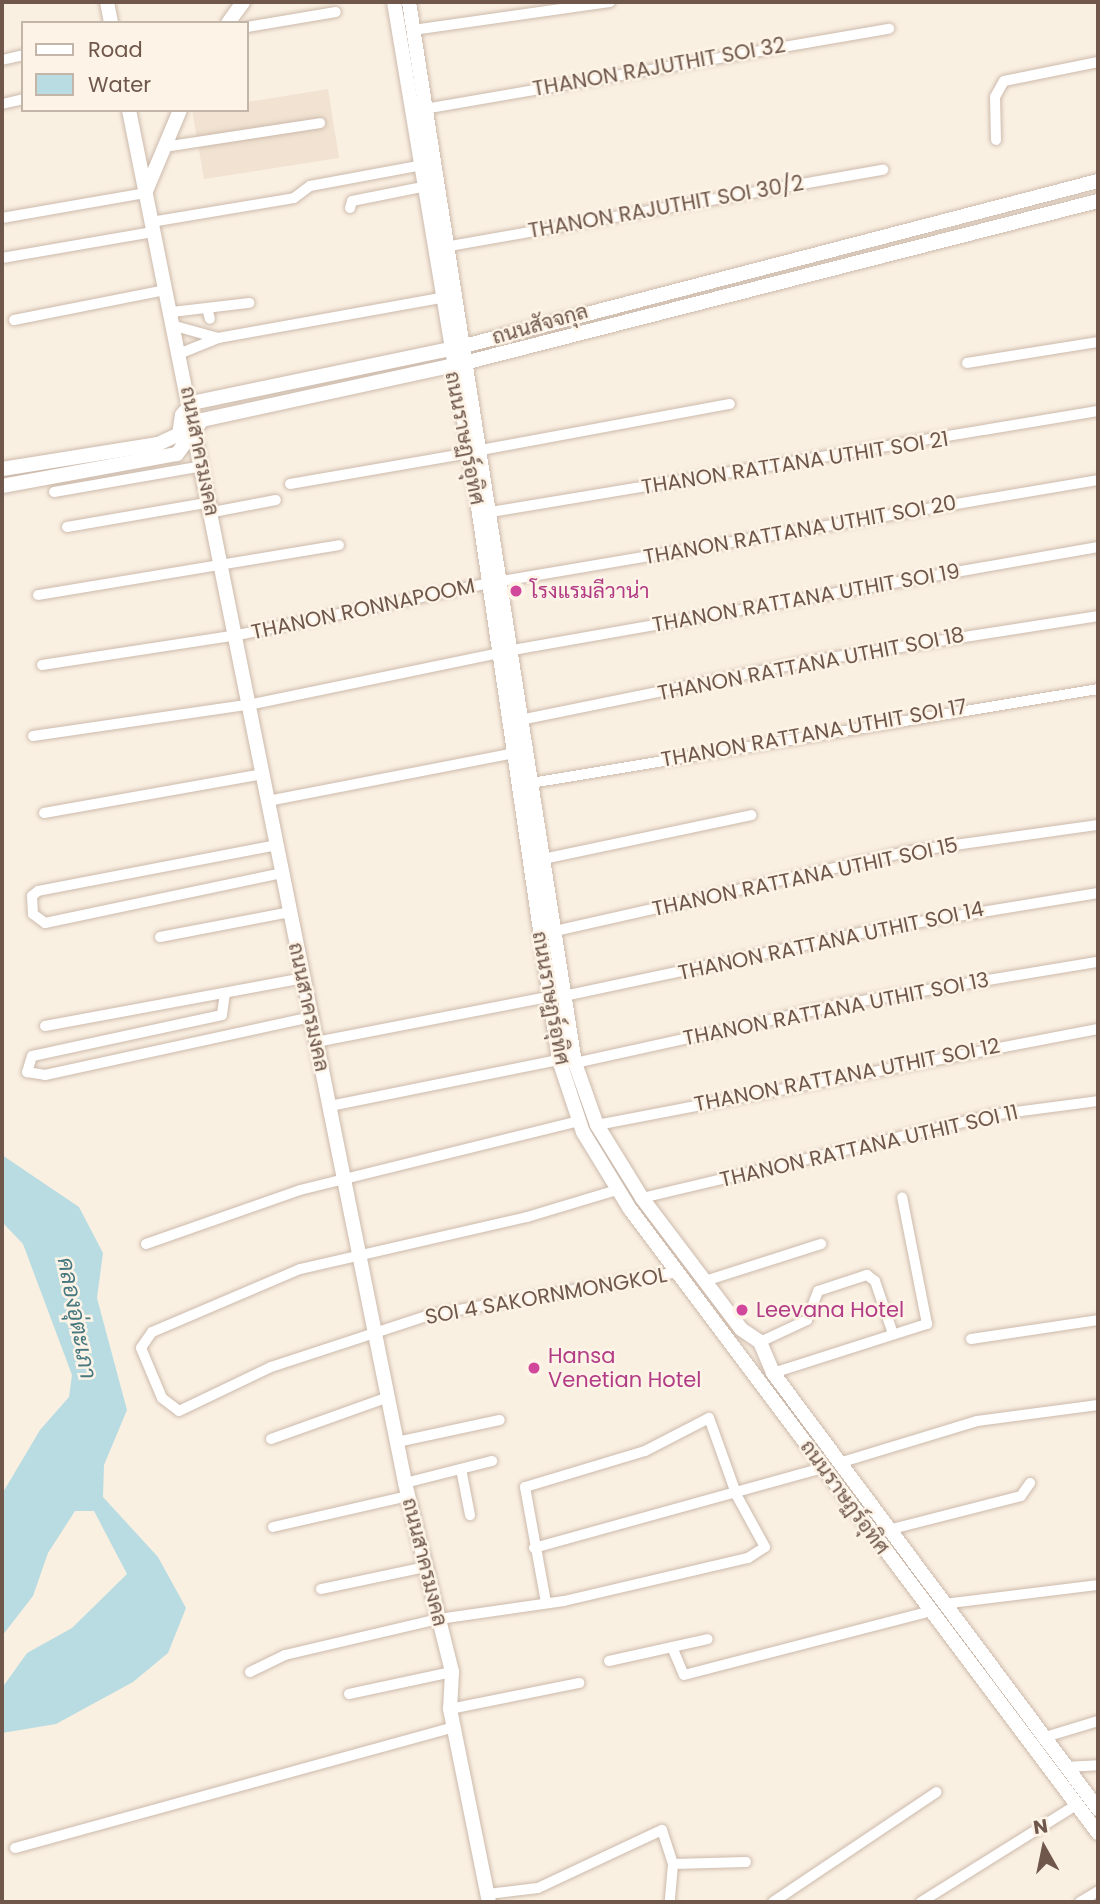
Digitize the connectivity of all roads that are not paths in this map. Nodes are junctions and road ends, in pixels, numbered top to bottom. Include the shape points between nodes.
1 (107, 2) edge
2 (243, 2) edge
3 (394, 2) edge
4 (409, 2) edge
5 (610, 2) edge
6 (560, 6) edge
7 (336, 12) dead end
8 (111, 21) edge
9 (229, 21) edge
10 (248, 27) edge
11 (888, 29) dead end
12 (413, 30) junction
13 (21, 55) edge
14 (2, 60) edge
15 (1098, 62) edge
16 (21, 99) edge
17 (2, 104) edge
18 (430, 108) junction
19 (129, 112) edge
20 (179, 112) edge
21 (320, 123) dead end
22 (996, 140) dead end
23 (164, 148) junction
24 (418, 166) junction
25 (883, 170) dead end
26 (1098, 181) edge
27 (422, 187) junction
28 (145, 193) junction
29 (1098, 201) edge
30 (350, 208) dead end
31 (2, 218) edge
32 (152, 227) junction
33 (450, 246) junction
34 (2, 258) edge
35 (166, 290) junction
36 (440, 298) junction
37 (249, 303) dead end
38 (207, 308) junction
39 (173, 319) junction
40 (210, 319) dead end
41 (15, 320) dead end
42 (218, 338) junction
43 (1098, 342) edge
44 (464, 346) junction
45 (448, 348) junction
46 (181, 353) junction
47 (468, 362) junction
48 (967, 363) dead end
49 (451, 365) junction
50 (192, 403) junction
51 (730, 404) dead end
52 (1098, 411) edge
53 (195, 426) junction
54 (475, 452) junction
55 (203, 466) junction
56 (9, 469) edge
57 (1098, 480) edge
58 (290, 484) dead end
59 (2, 486) edge
60 (54, 492) dead end
61 (276, 500) dead end
62 (212, 507) junction
63 (491, 512) junction
64 (66, 527) dead end
65 (339, 545) dead end
66 (1098, 547) edge
67 (223, 566) junction
68 (495, 582) junction
69 (38, 595) dead end
70 (1098, 616) edge
71 (238, 635) junction
72 (506, 652) junction
73 (42, 665) dead end
74 (1098, 688) edge
75 (253, 704) junction
76 (525, 719) junction
77 (33, 736) dead end
78 (515, 753) junction
79 (262, 774) junction
80 (531, 783) junction
81 (268, 801) junction
82 (44, 813) dead end
83 (751, 815) dead end
84 (1098, 825) edge
85 (532, 830) junction
86 (277, 845) junction
87 (543, 859) junction
88 (283, 873) junction
89 (1098, 893) edge
90 (290, 912) junction
91 (555, 931) junction
92 (160, 937) dead end
93 (1098, 962) edge
94 (303, 978) junction
95 (225, 993) junction
96 (564, 996) junction
97 (548, 997) junction
98 (311, 1017) junction
99 (45, 1026) dead end
100 (1098, 1029) edge
101 (316, 1042) junction
102 (559, 1060) junction
103 (575, 1063) junction
104 (1098, 1101) edge
105 (330, 1106) junction
106 (579, 1121) junction
107 (597, 1125) junction
108 (344, 1178) junction
109 (617, 1190) junction
110 (902, 1197) dead end
111 (642, 1198) junction
112 (146, 1244) dead end
113 (821, 1244) dead end
114 (359, 1252) junction
115 (677, 1272) junction
116 (705, 1281) junction
117 (1098, 1320) edge
118 (741, 1329) junction
119 (893, 1334) junction
120 (375, 1336) junction
121 (728, 1339) junction
122 (971, 1339) dead end
123 (760, 1342) junction
124 (773, 1373) junction
125 (388, 1397) junction
126 (1098, 1405) edge
127 (500, 1420) dead end
128 (271, 1439) dead end
129 (397, 1442) junction
130 (492, 1461) dead end
131 (839, 1463) junction
132 (822, 1468) junction
133 (461, 1469) junction
134 (1030, 1483) dead end
135 (406, 1489) junction
136 (737, 1496) junction
137 (470, 1515) dead end
138 (273, 1527) dead end
139 (888, 1530) junction
140 (534, 1548) junction
141 (425, 1567) junction
142 (1098, 1586) edge
143 (321, 1588) dead end
144 (546, 1603) junction
145 (943, 1604) junction
146 (928, 1612) junction
147 (439, 1619) junction
148 (708, 1639) dead end
149 (672, 1647) junction
150 (609, 1661) dead end
151 (250, 1672) dead end
152 (452, 1672) junction
153 (579, 1683) dead end
154 (349, 1694) dead end
155 (450, 1709) junction
156 (1098, 1721) edge
157 (454, 1727) junction
158 (1042, 1738) junction
159 (1098, 1765) edge
160 (1065, 1767) junction
161 (937, 1792) dead end
162 (1076, 1805) junction
163 (1098, 1809) edge
164 (1098, 1833) edge
165 (15, 1848) dead end
166 (746, 1862) dead end
167 (673, 1864) junction
168 (1098, 1891) edge
169 (489, 1898) edge
170 (670, 1902) edge
171 (773, 1902) edge
172 (921, 1902) edge
173 (1080, 1902) edge

1 - 8 street
2 - 9 street
3 - 24 street, ถนนราษฏร์อุทิศ
4 - 12 street, ถนนราษฏร์อุทิศ
5 - 6 street
6 - 12 street
7 - 10 street
11 - 18 street, THANON RAJUTHIT SOI 32
12 - 18 street, ถนนราษฏร์อุทิศ
13 - 14 street
15 - 22 street via 1004,81 995,97
16 - 17 street
18 - 33 street, ถนนราษฏร์อุทิศ
19 - 28 street, ถนนสาครมงคล
20 - 23 street
21 - 23 street
23 - 28 street
24 - 27 street, ถนนราษฏร์อุทิศ
24 - 32 street via 310,186 287,199
25 - 33 street, THANON RAJUTHIT SOI 30/2
26 - 44 street, ถนนสัจจกุล
27 - 30 street via 352,201
27 - 36 street, ถนนราษฏร์อุทิศ
28 - 31 street
28 - 32 street, ถนนสาครมงคล
29 - 47 street, ถนนสัจจกุล
32 - 34 street
32 - 35 street, ถนนสาครมงคล
33 - 44 street, ถนนราษฏร์อุทิศ
35 - 39 street, ถนนสาครมงคล
35 - 41 street
36 - 42 street
36 - 45 street, ถนนราษฏร์อุทิศ
37 - 38 street
38 - 39 street
38 - 40 street
39 - 42 street
39 - 46 street, ถนนสาครมงคล
42 - 46 street
43 - 48 street
44 - 45 street, ถนนสัจจกุล
44 - 47 street, ถนนราษฏร์อุทิศ
45 - 49 street, ถนนราษฏร์อุทิศ
45 - 50 street, ถนนสัจจกุล
46 - 50 street, ถนนสาครมงคล
47 - 49 street, ถนนสัจจกุล
47 - 54 street, ถนนราษฏร์อุทิศ
49 - 53 street, ถนนสัจจกุล
49 - 54 street, ถนนราษฏร์อุทิศ
50 - 53 street, ถนนสาครมงคล
50 - 56 street via 171,440
51 - 54 street
52 - 63 street, THANON RATTANA UTHIT SOI 21
53 - 55 street, ถนนสาครมงคล
53 - 59 street via 177,454
54 - 58 street
54 - 63 street, ถนนราษฏร์อุทิศ
54 - 68 street, ถนนราษฏร์อุทิศ
55 - 60 street
55 - 62 street, ถนนสาครมงคล
57 - 68 street, THANON RATTANA UTHIT SOI 20
61 - 62 street
62 - 64 street
62 - 67 street, ถนนสาครมงคล
63 - 68 street, ถนนราษฏร์อุทิศ
65 - 67 street
66 - 72 street, THANON RATTANA UTHIT SOI 19
67 - 69 street
67 - 71 street, ถนนสาครมงคล
68 - 71 street, THANON RONNAPOOM
68 - 72 street, ถนนราษฏร์อุทิศ
70 - 76 street, THANON RATTANA UTHIT SOI 18 via 811,661
71 - 73 street, THANON RONNAPOOM
71 - 75 street, ถนนสาครมงคล
72 - 75 street, THANON RATTANA UTHIT SOI 19
72 - 76 street, ถนนราษฏร์อุทิศ
72 - 78 street, ถนนราษฏร์อุทิศ
74 - 80 street, THANON RATTANA UTHIT SOI 17
75 - 77 street, THANON RATTANA UTHIT SOI 19
75 - 79 street, ถนนสาครมงคล
76 - 80 street, ถนนราษฏร์อุทิศ
78 - 81 street
78 - 85 street, ถนนราษฏร์อุทิศ
79 - 81 street, ถนนสาครมงคล
79 - 82 street
80 - 85 street, ถนนราษฏร์อุทิศ
81 - 86 street, ถนนสาครมงคล
83 - 87 street
84 - 91 street, THANON RATTANA UTHIT SOI 15 via 905,852
85 - 87 street, ถนนราษฏร์อุทิศ
85 - 97 street, ถนนราษฏร์อุทิศ
86 - 88 street, ถนนสาครมงคล
86 - 88 street via 38,891 32,896 33,914 45,923
87 - 91 street, ถนนราษฏร์อุทิศ
88 - 90 street, ถนนสาครมงคล
89 - 96 street, THANON RATTANA UTHIT SOI 14 via 905,924
90 - 92 street
90 - 94 street, ถนนสาครมงคล
91 - 96 street, ถนนราษฏร์อุทิศ
93 - 103 street, THANON RATTANA UTHIT SOI 13 via 843,1004
94 - 95 street
94 - 98 street, ถนนสาครมงคล
95 - 98 street via 222,1015 32,1056 27,1072 45,1075
95 - 99 street
96 - 103 street, ถนนราษฏร์อุทิศ
97 - 101 street
97 - 102 street, ถนนราษฏร์อุทิศ
98 - 101 street, ถนนสาครมงคล
100 - 107 street, THANON RATTANA UTHIT SOI 12
101 - 105 street, ถนนสาครมงคล
102 - 105 street
102 - 106 street, ถนนราษฏร์อุทิศ
103 - 107 street, ถนนราษฏร์อุทิศ
104 - 111 street, THANON RATTANA UTHIT SOI 11 via 992,1115
105 - 108 street, ถนนสาครมงคล
106 - 108 street via 506,1144
106 - 109 street, ถนนราษฏร์อุทิศ
107 - 111 street, ถนนราษฏร์อุทิศ
108 - 112 street
108 - 114 street, ถนนสาครมงคล
109 - 114 street via 527,1217
109 - 115 street, ถนนราษฏร์อุทิศ
110 - 119 street via 927,1324
111 - 116 street, ถนนราษฏร์อุทิศ
113 - 116 street
114 - 120 street, ถนนสาครมงคล
114 - 120 street, SOI 4 SAKORNMONGKOL via 300,1269 152,1332 141,1348 173,1412 271,1367
115 - 120 street, SOI 4 SAKORNMONGKOL via 429,1315
115 - 121 street, ถนนราษฏร์อุทิศ
116 - 118 street, ถนนราษฏร์อุทิศ
117 - 122 street
118 - 121 street
118 - 123 street, ถนนราษฏร์อุทิศ
119 - 123 street via 875,1280 867,1275 818,1291 807,1321
119 - 124 street
120 - 125 street, ถนนสาครมงคล
121 - 132 street, ถนนราษฏร์อุทิศ
123 - 124 street, ถนนราษฏร์อุทิศ
124 - 131 street, ถนนราษฏร์อุทิศ
125 - 128 street
125 - 129 street, ถนนสาครมงคล
126 - 131 street via 977,1421
127 - 129 street
129 - 135 street, ถนนสาครมงคล
130 - 133 street
131 - 139 street, ถนนราษฏร์อุทิศ
132 - 136 street
132 - 146 street, ถนนราษฏร์อุทิศ
133 - 135 street
133 - 137 street
134 - 139 street via 1021,1496
135 - 138 street
135 - 141 street, ถนนสาครมงคล
136 - 140 street
136 - 140 street via 709,1418 645,1451 525,1488
136 - 144 street via 765,1547 747,1558
139 - 145 street, ถนนราษฏร์อุทิศ
140 - 144 street
141 - 143 street
141 - 147 street, ถนนสาครมงคล
142 - 145 street
144 - 147 street
145 - 158 street, ถนนราษฏร์อุทิศ
146 - 149 street via 684,1675
146 - 162 street, ถนนราษฏร์อุทิศ
147 - 151 street via 285,1655
147 - 152 street, ถนนสาครมงคล
148 - 149 street
149 - 150 street
152 - 154 street
152 - 155 street, ถนนสาครมงคล
153 - 155 street
155 - 157 street, ถนนสาครมงคล
156 - 158 street
157 - 165 street
157 - 169 street, ถนนสาครมงคล
158 - 160 street, ถนนราษฏร์อุทิศ
159 - 160 street
160 - 163 street, ถนนราษฏร์อุทิศ
161 - 171 street
162 - 164 street, ถนนราษฏร์อุทิศ
162 - 172 street
166 - 167 street
167 - 169 street via 662,1830 538,1888
167 - 170 street
168 - 173 street

